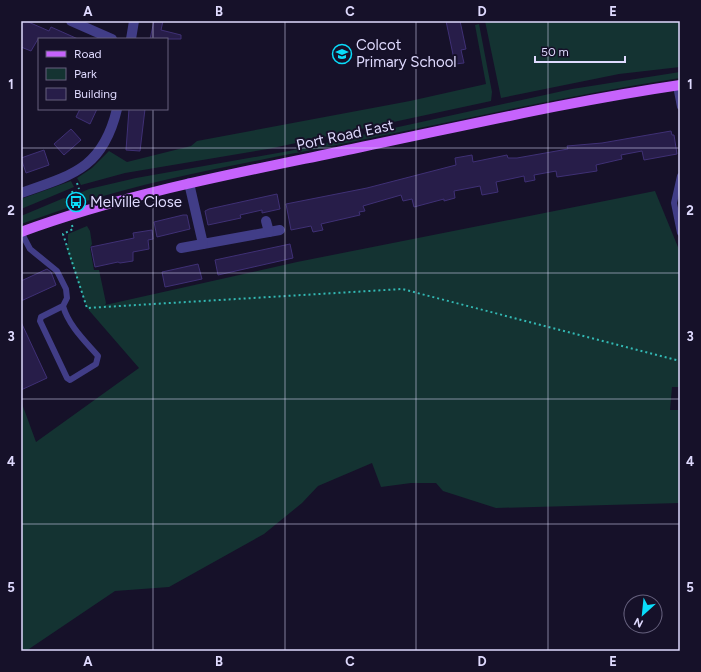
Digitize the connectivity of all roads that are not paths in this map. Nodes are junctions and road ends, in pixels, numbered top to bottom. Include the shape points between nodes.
1 (71, 21) edge
2 (134, 21) edge
3 (110, 38) edge
4 (131, 38) edge
5 (678, 86) edge
6 (680, 107) edge
7 (117, 110) edge
8 (680, 176) edge
9 (189, 183) junction
10 (21, 193) edge
11 (266, 221) dead end
12 (679, 223) edge
13 (280, 230) dead end
14 (21, 232) edge
15 (269, 232) junction
16 (680, 233) edge
17 (203, 244) junction
18 (181, 248) dead end
19 (63, 306) junction

1 - 3 street
2 - 4 street
5 - 6 lane
5 - 9 main road, Port Road East via 560,106
7 - 10 street via 105,143 93,160 76,171
8 - 12 lane via 674,203
9 - 14 main road, Port Road East via 70,214
9 - 17 street
11 - 15 street
12 - 16 lane
13 - 15 street
14 - 19 lane via 30,249 50,264 63,280 67,298
15 - 17 street
17 - 18 street
19 - 19 lane via 66,317 98,356 96,364 70,380 40,320 41,317

